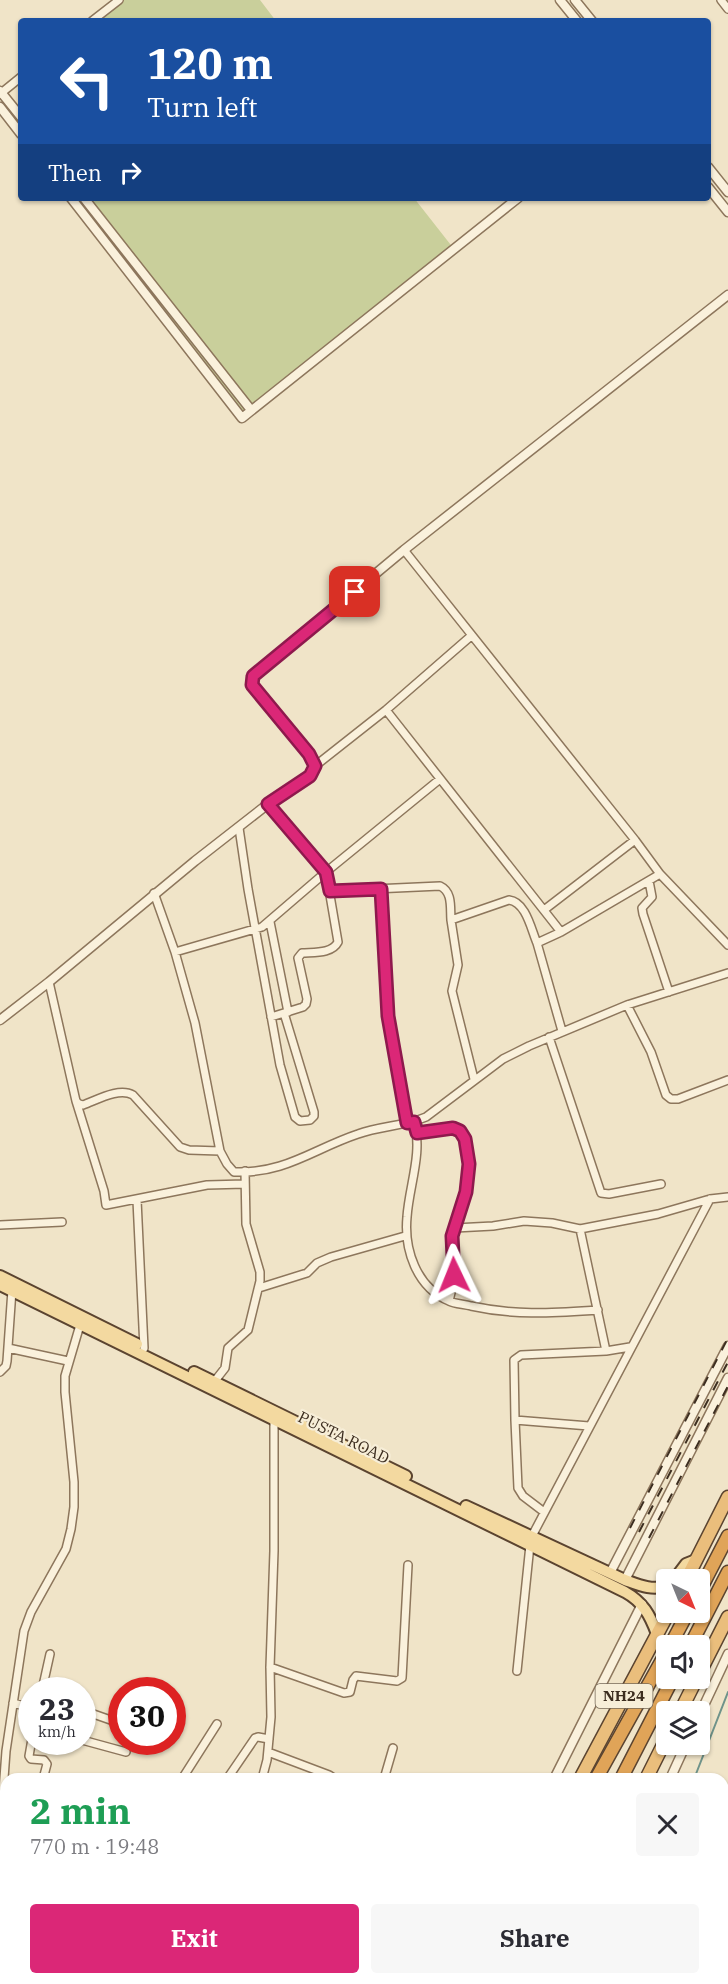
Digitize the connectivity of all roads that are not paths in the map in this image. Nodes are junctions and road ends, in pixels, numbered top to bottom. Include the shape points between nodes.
1 (119, 0) edge
2 (560, 0) edge
3 (575, 0) edge
4 (721, 0) edge
5 (728, 9) edge
6 (96, 18) edge
7 (575, 18) edge
8 (590, 18) edge
9 (18, 79) edge
10 (0, 92) edge
11 (0, 107) edge
12 (18, 113) edge
13 (18, 130) edge
14 (711, 171) edge
15 (711, 191) edge
16 (728, 192) edge
17 (73, 201) edge
18 (86, 201) edge
19 (514, 201) edge
20 (728, 212) edge
21 (728, 295) edge
22 (252, 410) junction
23 (404, 550) junction
24 (471, 636) junction
25 (386, 710) junction
26 (315, 766) junction
27 (440, 779) junction
28 (268, 804) junction
29 (239, 828) junction
30 (635, 840) junction
31 (326, 872) junction
32 (660, 874) junction
33 (649, 881) junction
34 (381, 889) junction
35 (330, 891) junction
36 (154, 893) junction
37 (544, 910) junction
38 (451, 920) junction
39 (270, 922) junction
40 (255, 930) junction
41 (561, 932) junction
42 (537, 944) junction
43 (728, 945) edge
44 (175, 952) junction
45 (728, 973) edge
46 (49, 982) junction
47 (669, 992) junction
48 (627, 1005) junction
49 (286, 1013) junction
50 (271, 1017) junction
51 (0, 1020) edge
52 (562, 1031) junction
53 (549, 1037) junction
54 (474, 1079) junction
55 (728, 1080) edge
56 (76, 1101) junction
57 (410, 1123) junction
58 (417, 1133) junction
59 (220, 1152) junction
60 (244, 1172) junction
61 (245, 1184) junction
62 (661, 1184) dead end
63 (728, 1197) edge
64 (710, 1199) junction
65 (137, 1200) junction
66 (62, 1222) dead end
67 (0, 1225) edge
68 (455, 1228) junction
69 (580, 1229) junction
70 (405, 1236) junction
71 (5, 1283) edge
72 (259, 1288) junction
73 (449, 1301) junction
74 (598, 1310) junction
75 (80, 1325) junction
76 (728, 1346) edge
77 (630, 1347) junction
78 (8, 1348) junction
79 (144, 1348) junction
80 (606, 1351) junction
81 (68, 1361) junction
82 (0, 1372) edge
83 (728, 1378) edge
84 (214, 1382) junction
85 (274, 1415) junction
86 (515, 1420) junction
87 (589, 1426) junction
88 (728, 1497) edge
89 (543, 1512) junction
90 (728, 1536) edge
91 (531, 1540) junction
92 (696, 1560) junction
93 (408, 1565) dead end
94 (683, 1569) edge
95 (692, 1569) edge
96 (710, 1571) edge
97 (728, 1572) edge
98 (610, 1574) junction
99 (625, 1580) junction
100 (656, 1588) edge
101 (642, 1604) junction
102 (728, 1617) edge
103 (663, 1623) edge
104 (724, 1633) edge
105 (657, 1634) junction
106 (696, 1635) edge
107 (50, 1654) dead end
108 (728, 1654) edge
109 (710, 1656) edge
110 (270, 1667) junction
111 (518, 1671) dead end
112 (656, 1671) edge
113 (45, 1677) edge
114 (667, 1689) edge
115 (706, 1701) edge
116 (13, 1703) junction
117 (18, 1704) edge
118 (217, 1724) dead end
119 (269, 1739) junction
120 (393, 1748) dead end
121 (268, 1752) junction
122 (29, 1755) edge
123 (658, 1755) edge
124 (681, 1755) edge
125 (5, 1773) edge
126 (45, 1773) edge
127 (186, 1773) edge
128 (231, 1773) edge
129 (263, 1773) edge
130 (324, 1773) edge
131 (386, 1773) edge
132 (557, 1773) edge
133 (583, 1773) edge
134 (599, 1773) edge
135 (624, 1773) edge
136 (649, 1773) edge
137 (673, 1773) edge

1 - 6 street
2 - 7 street
3 - 8 street
4 - 5 street
9 - 10 street
10 - 12 street
11 - 13 street
14 - 16 street
15 - 20 street
17 - 22 street via 242,418
18 - 22 street
19 - 22 street
21 - 23 street
23 - 24 street
23 - 26 street via 253,676 252,685
24 - 25 street
24 - 30 street
25 - 26 street
25 - 27 street
26 - 28 street via 310,776
27 - 31 street
27 - 37 street
28 - 29 street
28 - 31 street
29 - 36 street
29 - 40 street
30 - 32 street
30 - 37 street
31 - 35 street
31 - 39 street
32 - 33 street
32 - 43 street
33 - 41 street
33 - 47 street via 652,897 642,908 643,914
34 - 35 street
34 - 38 street via 446,888
34 - 57 street via 388,1016
35 - 49 street via 338,942 331,950 299,955 306,1004
36 - 44 street
36 - 46 street
37 - 41 street
38 - 42 street via 516,901
38 - 54 street via 458,964 452,991
39 - 40 street
39 - 49 street
40 - 44 street
40 - 50 street
41 - 42 street
42 - 52 street
44 - 59 street via 195,1023
45 - 47 street
46 - 51 street
46 - 56 street
47 - 48 street
48 - 52 street
48 - 55 street via 671,1099
49 - 50 street
49 - 50 street via 314,1112 310,1120 300,1121 292,1111
52 - 53 street
53 - 54 street via 503,1059
53 - 62 street via 601,1193
54 - 57 street via 426,1117
56 - 59 street via 83,1105 129,1092 180,1147
56 - 65 street via 106,1206
57 - 58 street
57 - 60 street via 356,1134 282,1167
58 - 68 street via 453,1128 465,1139 469,1164 466,1192
58 - 70 street
59 - 60 street via 230,1169
60 - 61 street
61 - 65 street via 207,1185
61 - 72 street via 246,1224 260,1272
63 - 64 street
64 - 69 street
64 - 77 street
65 - 79 street
66 - 67 street
68 - 69 street via 524,1221
68 - 73 street
69 - 74 street
70 - 72 street via 331,1257 307,1273
70 - 73 street via 418,1273
71 - 75 main road, PUSTA ROAD
71 - 78 street
71 - 79 main road, PUSTA ROAD
72 - 84 street via 248,1330 228,1348 225,1368
73 - 74 street via 522,1314
74 - 80 street
75 - 81 street
75 - 85 main road, PUSTA ROAD
76 - 98 street
77 - 80 street
77 - 87 street
78 - 81 street
78 - 82 street via 6,1366
79 - 84 main road, PUSTA ROAD
80 - 86 street via 517,1357 513,1363
81 - 116 street via 65,1392 74,1482 71,1528 66,1549 27,1621
83 - 99 street
84 - 85 main road, PUSTA ROAD
85 - 91 main road, PUSTA ROAD
85 - 110 street
86 - 87 street
86 - 89 street via 518,1488
87 - 89 street
88 - 92 highway
89 - 91 street
90 - 96 highway
91 - 98 main road, PUSTA ROAD
91 - 101 main road, PUSTA ROAD
91 - 111 street
92 - 94 main road
92 - 95 highway
93 - 110 street via 402,1678 397,1681 356,1676 350,1692 344,1693
97 - 106 highway
98 - 99 main road, PUSTA ROAD
99 - 100 main road, PUSTA ROAD
101 - 105 main road
101 - 132 street
102 - 104 highway
103 - 105 highway, NH24
104 - 109 highway
105 - 133 highway, NH24
107 - 113 street
108 - 115 street
110 - 119 street
112 - 134 highway
114 - 135 highway
116 - 117 street
116 - 125 street
118 - 127 street
119 - 121 street
119 - 128 street via 255,1738
120 - 131 street
121 - 129 street
121 - 130 street
122 - 126 street via 44,1760
123 - 136 highway
124 - 137 street

